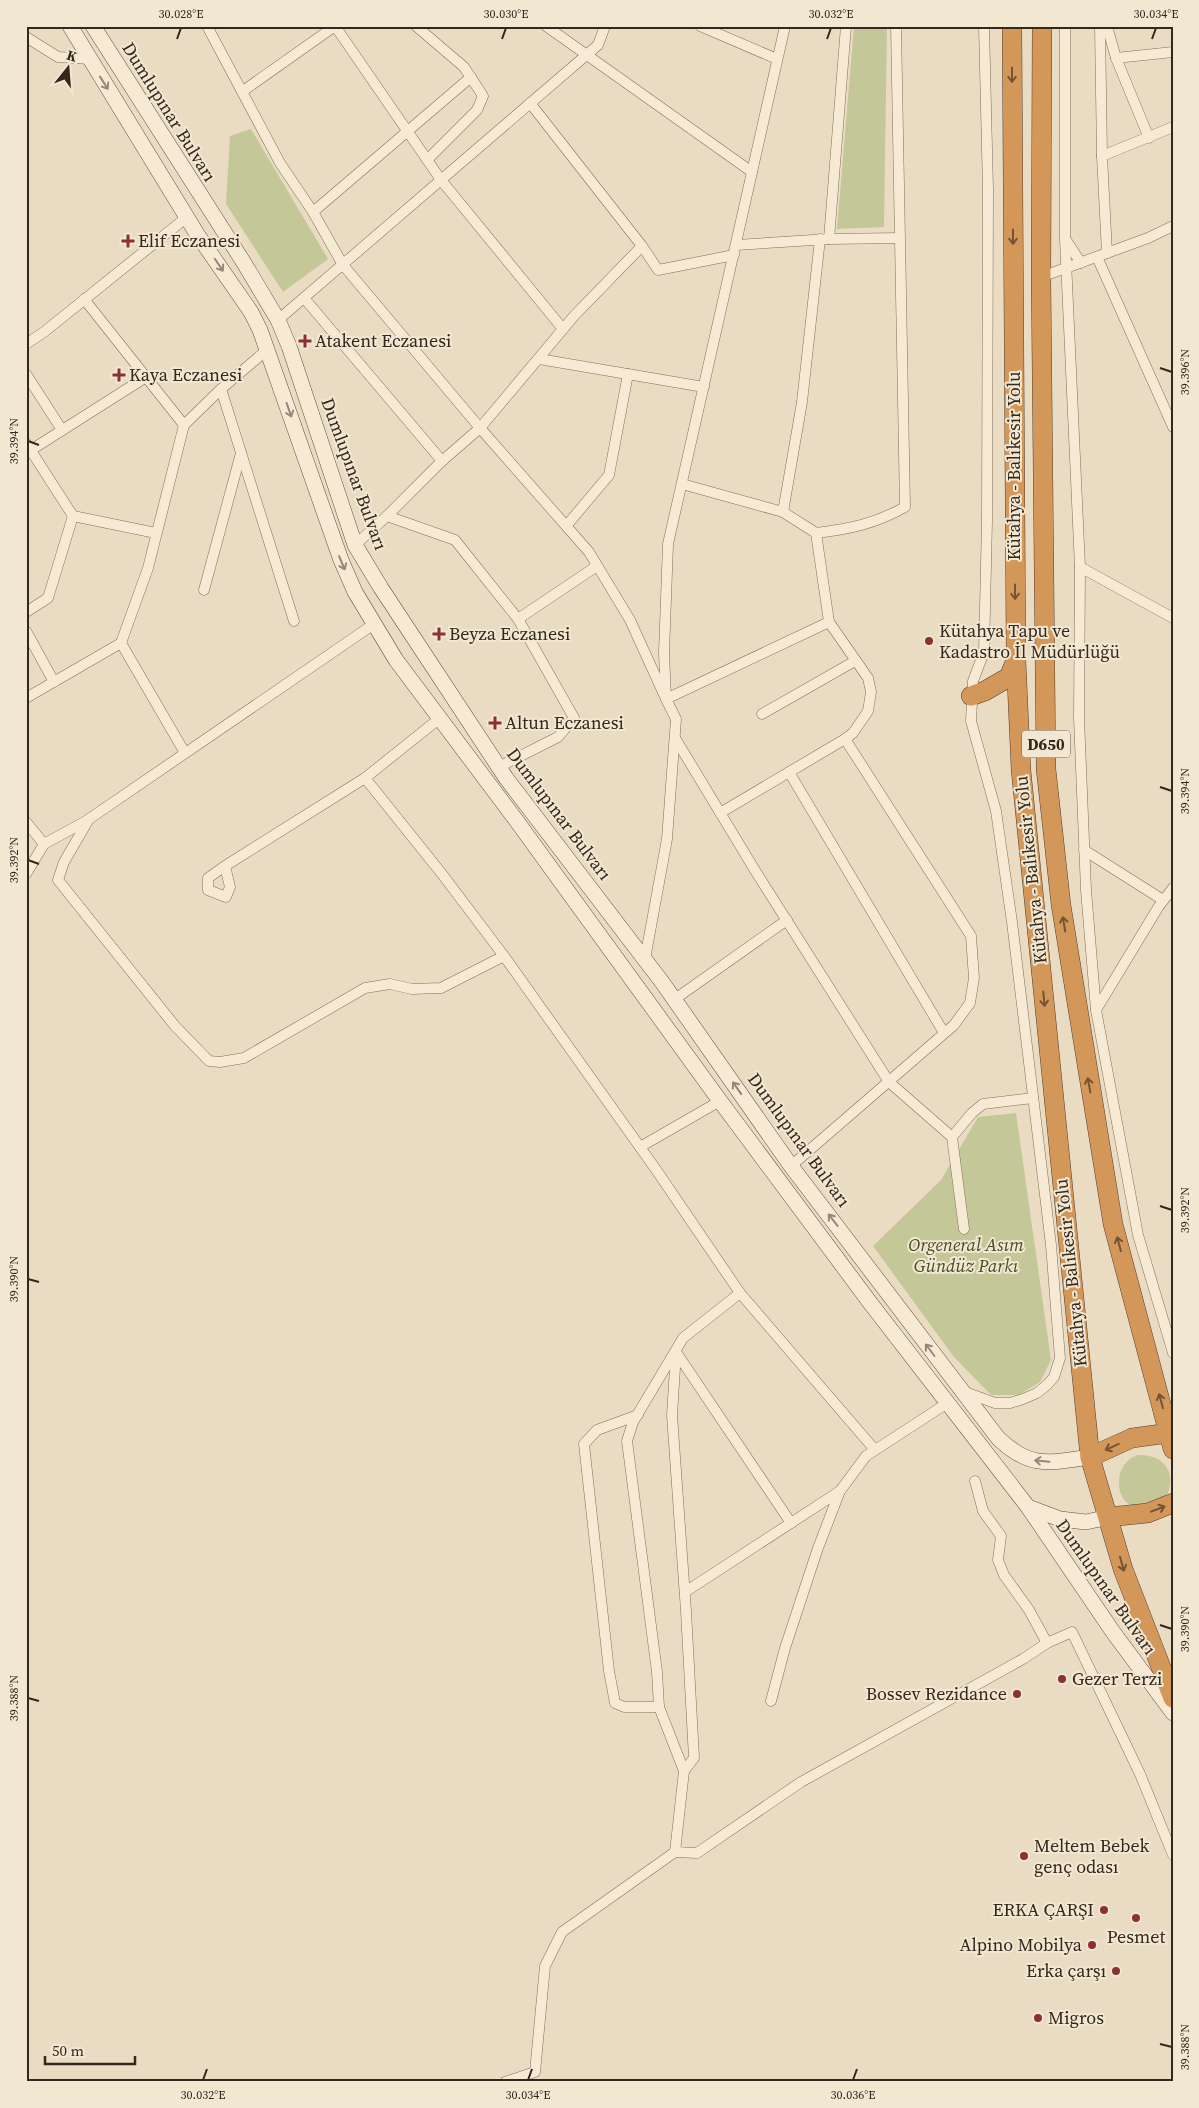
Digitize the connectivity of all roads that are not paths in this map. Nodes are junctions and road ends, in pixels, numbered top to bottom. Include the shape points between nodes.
1 (70, 26) edge
2 (93, 26) edge
3 (207, 26) edge
4 (335, 26) edge
5 (416, 26) edge
6 (605, 26) edge
7 (700, 26) edge
8 (785, 26) edge
9 (846, 26) edge
10 (896, 26) edge
11 (984, 26) edge
12 (1012, 26) edge
13 (1042, 26) edge
14 (1065, 26) edge
15 (1100, 26) edge
16 (1106, 26) edge
17 (549, 27) edge
18 (26, 37) edge
19 (1173, 52) edge
20 (586, 55) junction
21 (1116, 58) junction
22 (90, 59) junction
23 (777, 59) junction
24 (471, 77) junction
25 (243, 91) junction
26 (530, 103) junction
27 (1173, 127) edge
28 (407, 132) junction
29 (1149, 138) junction
30 (1102, 156) junction
31 (427, 160) junction
32 (752, 172) junction
33 (441, 180) junction
34 (313, 212) junction
35 (187, 217) junction
36 (1173, 226) edge
37 (899, 238) junction
38 (824, 239) junction
39 (1066, 239) junction
40 (642, 246) junction
41 (735, 250) junction
42 (1102, 255) junction
43 (1081, 263) junction
44 (343, 265) junction
45 (1067, 268) junction
46 (1041, 277) junction
47 (304, 298) junction
48 (84, 299) junction
49 (278, 320) junction
50 (563, 330) junction
51 (26, 344) edge
52 (268, 349) junction
53 (539, 359) junction
54 (26, 374) edge
55 (628, 374) junction
56 (146, 377) junction
57 (704, 387) junction
58 (222, 390) junction
59 (184, 425) junction
60 (1173, 427) edge
61 (480, 428) junction
62 (62, 430) junction
63 (29, 446) edge
64 (241, 452) junction
65 (442, 461) junction
66 (682, 484) junction
67 (783, 512) junction
68 (73, 516) junction
69 (387, 516) junction
70 (567, 525) junction
71 (156, 533) junction
72 (816, 533) junction
73 (355, 545) junction
74 (597, 566) junction
75 (1080, 567) junction
76 (204, 590) dead end
77 (26, 612) edge
78 (1173, 618) edge
79 (518, 619) junction
80 (294, 621) dead end
81 (829, 622) junction
82 (374, 624) junction
83 (26, 631) edge
84 (121, 643) junction
85 (1016, 660) junction
86 (855, 661) junction
87 (54, 682) junction
88 (971, 696) junction
89 (26, 698) edge
90 (666, 699) junction
91 (762, 714) dead end
92 (440, 718) junction
93 (675, 738) junction
94 (845, 739) junction
95 (185, 753) junction
96 (499, 767) junction
97 (789, 772) junction
98 (365, 778) junction
99 (720, 813) junction
100 (89, 819) junction
101 (26, 822) edge
102 (44, 844) junction
103 (1084, 850) junction
104 (224, 866) dead end
105 (26, 874) edge
106 (1173, 888) edge
107 (1163, 900) junction
108 (787, 920) junction
109 (504, 956) junction
110 (645, 958) junction
111 (675, 999) junction
112 (1096, 1010) junction
113 (944, 1033) junction
114 (889, 1082) junction
115 (1033, 1098) junction
116 (720, 1101) junction
117 (952, 1137) junction
118 (640, 1147) junction
119 (791, 1166) junction
120 (964, 1229) dead end
121 (740, 1293) junction
122 (676, 1352) junction
123 (1173, 1352) edge
124 (961, 1391) junction
125 (949, 1402) junction
126 (638, 1415) junction
127 (1172, 1438) edge
128 (875, 1450) junction
129 (1090, 1457) junction
130 (975, 1481) dead end
131 (840, 1491) junction
132 (1173, 1503) edge
133 (1028, 1507) junction
134 (1109, 1517) junction
135 (791, 1523) junction
136 (685, 1592) junction
137 (1047, 1643) junction
138 (1173, 1698) edge
139 (770, 1701) dead end
140 (659, 1707) junction
141 (1173, 1713) edge
142 (684, 1771) junction
143 (675, 1852) junction
144 (1173, 1855) edge
145 (505, 2082) edge

1 - 22 main road, Dumlupınar Bulvarı
2 - 49 main road, Dumlupınar Bulvarı
3 - 25 street
4 - 25 street
4 - 28 street
5 - 24 street via 464,67
6 - 20 street via 598,45
7 - 23 street
8 - 23 street
9 - 38 street
10 - 37 street
11 - 88 street via 988,190 988,521 984,652 972,681
12 -> 85 highway, Kütahya - Balıkesir Yolu / D650
13 - 46 highway, Kütahya - Balıkesir Yolu / D650
14 - 39 street
15 - 30 street
16 - 21 street
17 - 20 street
18 - 22 street via 58,57
19 - 21 street
20 - 26 street
20 - 32 street
21 - 29 street
22 -> 35 main road, Dumlupınar Bulvarı
23 - 32 street
24 - 28 street
24 - 31 street via 483,96 477,110
25 - 34 street via 280,163
26 - 33 street
26 - 40 street
27 - 29 street
28 - 31 street
28 - 34 street
29 - 30 street
30 - 42 street
31 - 33 street
32 - 41 street
33 - 44 street
33 - 50 street
34 - 44 street
35 - 48 street
35 -> 52 main road, Dumlupınar Bulvarı via 251,312
36 - 42 street
37 - 38 street
37 - 72 street via 905,507 884,519 851,529
38 - 41 street
38 - 67 street
39 - 43 street
39 - 45 street
40 - 41 street via 658,270
40 - 50 street
41 - 57 street
42 - 43 street
42 - 60 street
43 - 45 street
44 - 47 street
44 - 61 street
45 - 46 street
45 - 75 street
127 -> 46 highway, Kütahya - Balıkesir Yolu / D650 via 1113,1224 1061,904 1046,769
47 - 49 street
47 - 65 street
48 - 51 street
48 - 56 street
49 - 73 main road, Dumlupınar Bulvarı
50 - 53 street
52 - 58 street
52 -> 82 main road, Dumlupınar Bulvarı via 341,560
53 - 55 street
53 - 61 street
54 - 62 street
55 - 57 street
55 - 70 street via 609,476
56 - 59 street
56 - 62 street
57 - 66 street
58 - 59 street
58 - 64 street
59 - 71 street
61 - 65 street
61 - 70 street
62 - 63 street
63 - 68 street
64 - 76 street
64 - 80 street
65 - 69 street
66 - 67 street
66 - 90 street via 668,544 664,653
67 - 72 street
68 - 71 street
68 - 77 street via 48,598
69 - 73 street
69 - 79 street via 455,540
70 - 74 street
71 - 84 street via 148,568
72 - 81 street
73 - 96 main road, Dumlupınar Bulvarı
74 - 79 street
74 - 90 street via 630,620
75 - 78 street
75 - 103 street via 1079,718
79 - 96 street via 574,718 558,737
81 - 86 street
81 - 90 street
82 - 92 main road, Dumlupınar Bulvarı via 396,660
82 - 95 street
83 - 87 street
84 - 87 street
84 - 95 street
85 - 88 highway via 1009,676
85 -> 129 highway, Kütahya - Balıkesir Yolu / D650 via 1021,770
86 - 91 street
86 - 94 street via 868,678 871,692 868,711
87 - 89 street
88 - 115 street via 971,721 996,811
90 - 93 street via 676,719
92 - 98 street
92 - 116 main road, Dumlupınar Bulvarı
93 - 99 street
93 - 110 street via 667,839
94 - 97 street
94 - 113 street via 971,936 974,978 970,1003
95 - 100 street
96 - 110 main road, Dumlupınar Bulvarı
97 - 99 street
97 - 113 street
98 - 104 street
98 - 109 street
99 - 108 street
100 - 102 street
100 - 109 street via 64,862 58,880 175,1026 208,1061 244,1058 365,988 390,984 412,989 440,988
101 - 102 street
102 - 105 street
103 - 107 street
103 - 112 street
106 - 107 street
107 - 112 street
108 - 111 street
108 - 114 street
109 - 118 street
110 - 111 main road, Dumlupınar Bulvarı
119 -> 111 main road, Dumlupınar Bulvarı
112 - 123 street via 1138,1235
113 - 114 street
114 - 117 street
114 - 119 street
115 - 117 street via 983,1104
115 - 124 street via 1051,1245 1060,1358 1054,1377 1047,1385 1023,1399 995,1403
116 - 118 street
116 - 125 main road, Dumlupınar Bulvarı via 871,1304
117 - 120 street
118 - 121 street
124 -> 119 main road, Dumlupınar Bulvarı
121 - 122 street via 683,1338
121 - 128 street
122 - 126 street
122 - 135 street
122 - 136 street via 672,1415
129 -> 124 main road, Dumlupınar Bulvarı via 1046,1462 1020,1457 998,1438
125 - 128 street
125 - 133 main road, Dumlupınar Bulvarı
126 - 140 street via 627,1441
126 - 140 street via 596,1430 584,1444 615,1703 624,1708
127 -> 129 highway via 1132,1438
128 - 131 street via 866,1456
129 - 134 highway, Kütahya - Balıkesir Yolu / D650
130 - 137 street via 983,1511 1001,1536 998,1560 1004,1574
131 - 135 street
131 - 139 street via 784,1648
134 -> 132 highway via 1148,1512
133 - 134 main road, Dumlupınar Bulvarı via 1060,1518 1086,1522
133 - 141 main road, Dumlupınar Bulvarı
134 -> 138 highway, Kütahya - Balıkesir Yolu / D650 via 1123,1569
135 - 136 street
136 - 142 street via 694,1758
137 - 143 street via 801,1782 697,1853
137 - 144 street via 1072,1632 1140,1774
140 - 142 street
142 - 143 street
143 - 145 street via 562,1932 545,1966 535,2072

